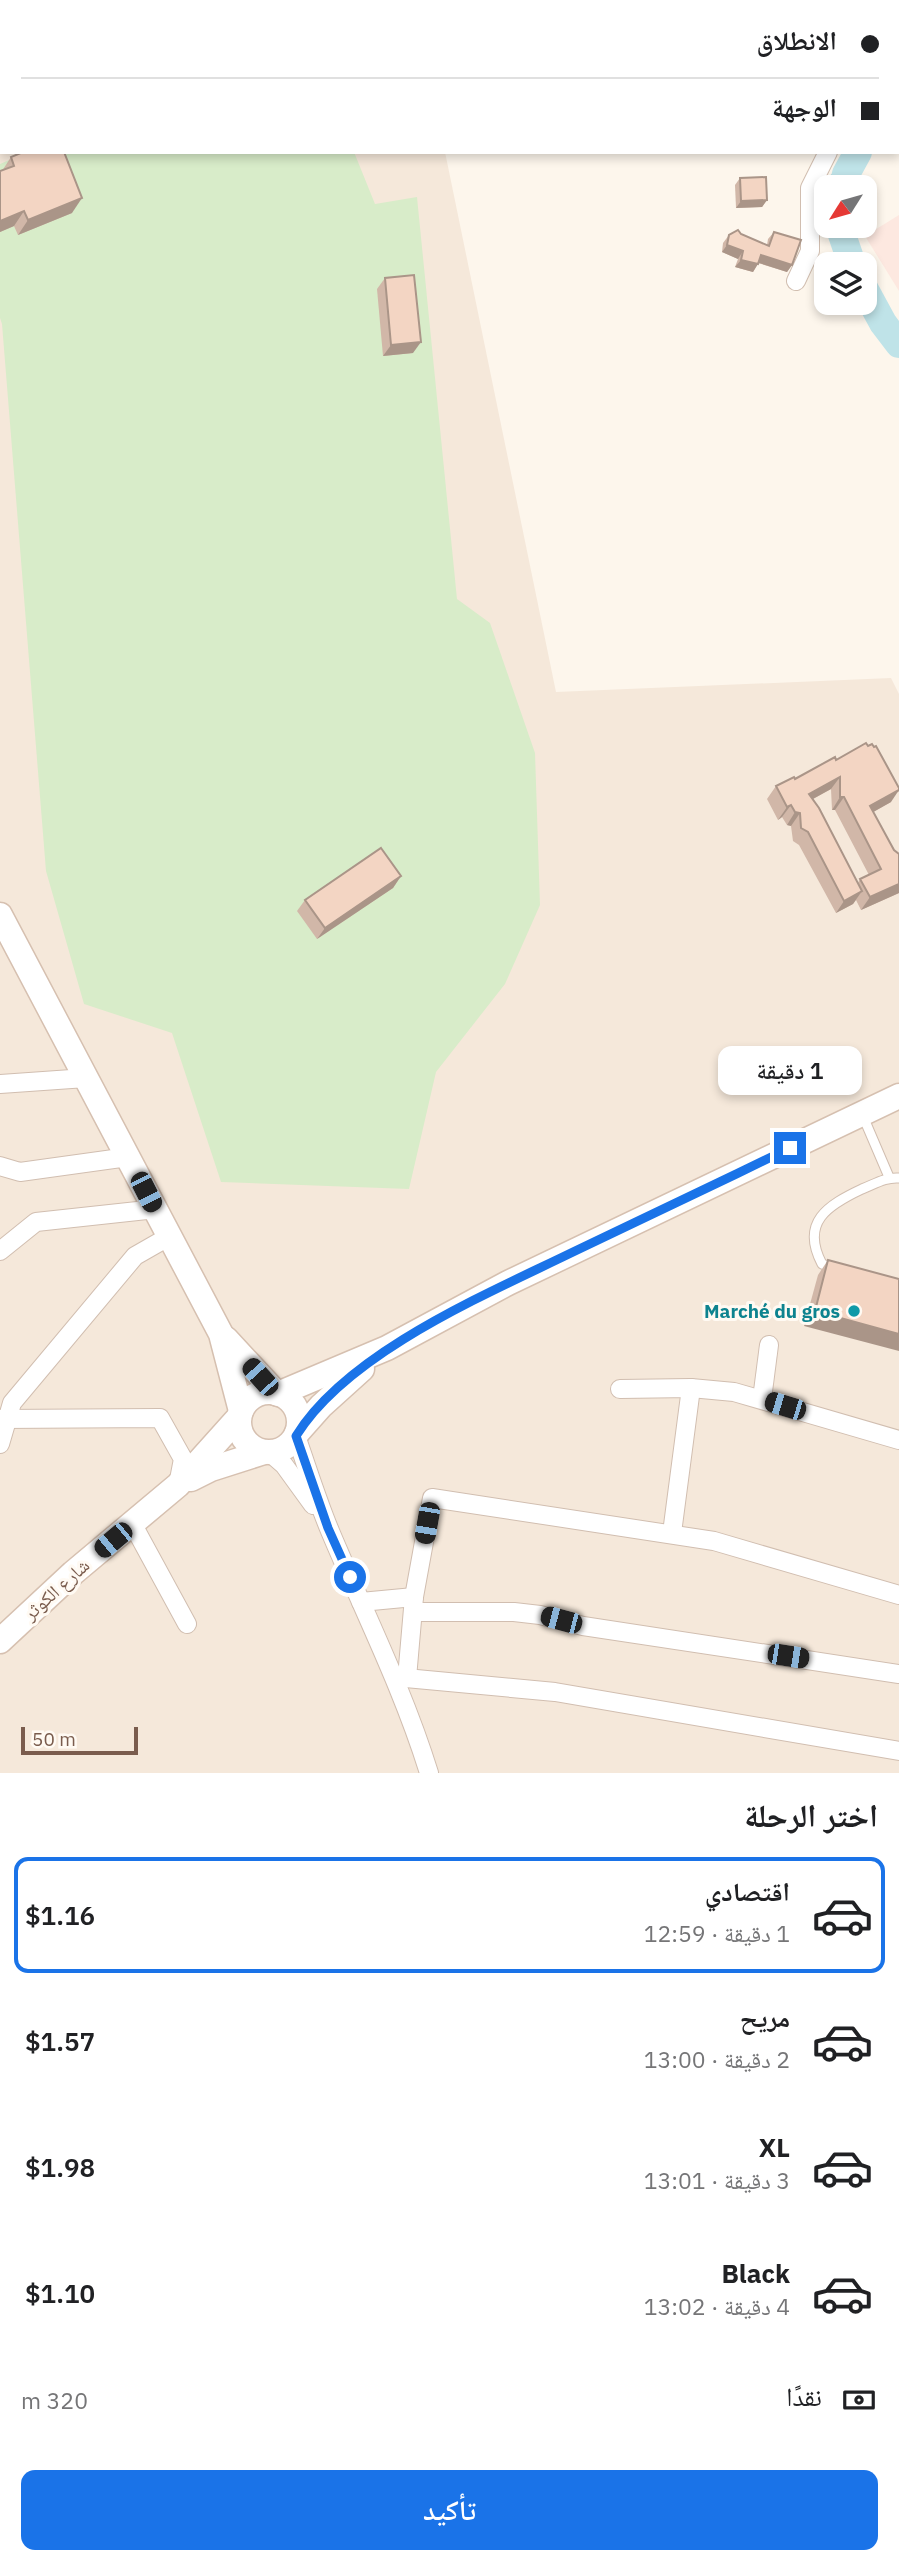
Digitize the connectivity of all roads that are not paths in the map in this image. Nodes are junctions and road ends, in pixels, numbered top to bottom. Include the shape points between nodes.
1 (827, 154) edge
2 (796, 281) dead end
3 (0, 915) edge
4 (86, 1078) junction
5 (0, 1084) edge
6 (899, 1096) edge
7 (862, 1114) junction
8 (128, 1157) junction
9 (0, 1166) edge
10 (894, 1178) edge
11 (156, 1209) junction
12 (170, 1236) junction
13 (0, 1251) edge
14 (846, 1272) edge
15 (221, 1334) junction
16 (769, 1345) dead end
17 (387, 1348) junction
18 (691, 1388) junction
19 (620, 1389) dead end
20 (277, 1393) junction
21 (762, 1399) junction
22 (240, 1414) junction
23 (3, 1419) edge
24 (297, 1434) junction
25 (899, 1440) edge
26 (0, 1444) edge
27 (267, 1452) junction
28 (178, 1485) junction
29 (132, 1523) junction
30 (328, 1528) junction
31 (672, 1533) junction
32 (899, 1595) edge
33 (361, 1602) junction
34 (414, 1605) junction
35 (187, 1624) dead end
36 (0, 1641) edge
37 (899, 1674) edge
38 (401, 1678) junction
39 (899, 1751) edge
40 (429, 1773) edge

1 - 2 street via 810,188 810,251
3 - 4 main road
4 - 5 street
4 - 8 main road
6 - 7 main road
7 - 10 lane
7 - 17 main road via 508,1283
8 - 9 street via 20,1172
8 - 11 main road
10 - 14 lane via 839,1200 816,1227 814,1247 822,1264
11 - 12 main road
11 - 13 street via 36,1222
12 - 15 main road
12 - 23 street via 135,1256 12,1402
15 - 20 main road
15 - 22 main road
16 - 21 street
17 - 20 main road
17 - 24 main road via 340,1387
18 - 19 street
18 - 21 street
18 - 31 street
20 - 22 main road via 259,1394
20 - 24 main road via 294,1405
21 - 25 street
22 - 27 main road via 242,1436 255,1449
22 - 28 main road
23 - 26 street
23 - 28 street via 160,1418 183,1460
24 - 27 main road via 285,1448
24 - 30 street
27 - 28 main road via 211,1469
27 - 30 street via 299,1483
28 - 29 main road, شارع الكوثر
29 - 35 street
29 - 36 main road, شارع الكوثر
30 - 33 street
31 - 32 street
31 - 34 street via 432,1498
33 - 34 street
33 - 38 street
34 - 37 street via 540,1615 583,1626
34 - 38 street
38 - 39 street via 555,1692
38 - 40 street

